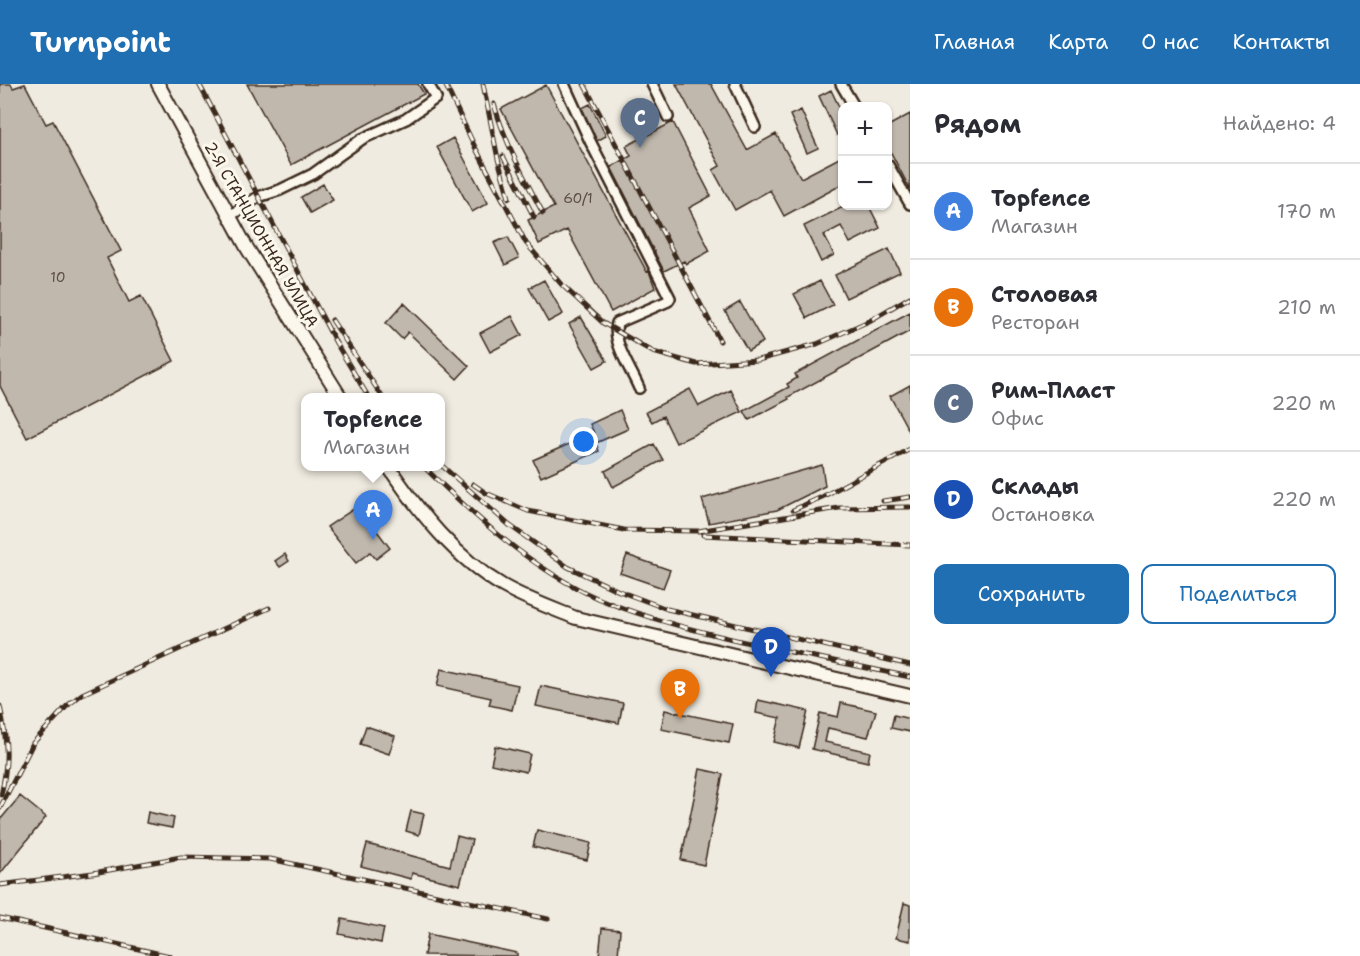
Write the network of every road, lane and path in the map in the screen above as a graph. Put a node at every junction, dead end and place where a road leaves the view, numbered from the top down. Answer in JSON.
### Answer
{"nodes":[{"id":1,"x":158,"y":84,"type":"edge"},
{"id":2,"x":428,"y":84,"type":"edge"},
{"id":3,"x":564,"y":84,"type":"edge"},
{"id":4,"x":652,"y":84,"type":"edge"},
{"id":5,"x":735,"y":84,"type":"edge"},
{"id":6,"x":841,"y":84,"type":"edge"},
{"id":7,"x":852,"y":102,"type":"edge"},
{"id":8,"x":668,"y":117,"type":"dead end"},
{"id":9,"x":755,"y":127,"type":"dead end"},
{"id":10,"x":892,"y":172,"type":"edge"},
{"id":11,"x":910,"y":204,"type":"edge"},
{"id":12,"x":230,"y":216,"type":"junction"},
{"id":13,"x":639,"y":388,"type":"dead end"},
{"id":14,"x":338,"y":393,"type":"edge"},
{"id":15,"x":391,"y":471,"type":"edge"},
{"id":16,"x":910,"y":696,"type":"edge"}],
"edges":[{"from":1,"to":12,"type":"main road","name":"2-Я СТАНЦИОННАЯ УЛИЦА"},
{"from":2,"to":12,"type":"lane"},
{"from":3,"to":13,"type":"lane"},
{"from":4,"to":8,"type":"lane"},
{"from":5,"to":9,"type":"lane"},
{"from":6,"to":7,"type":"lane"},
{"from":10,"to":11,"type":"lane"},
{"from":12,"to":14,"type":"main road","name":"2-Я СТАНЦИОННАЯ УЛИЦА"},
{"from":15,"to":16,"type":"main road"}]}
